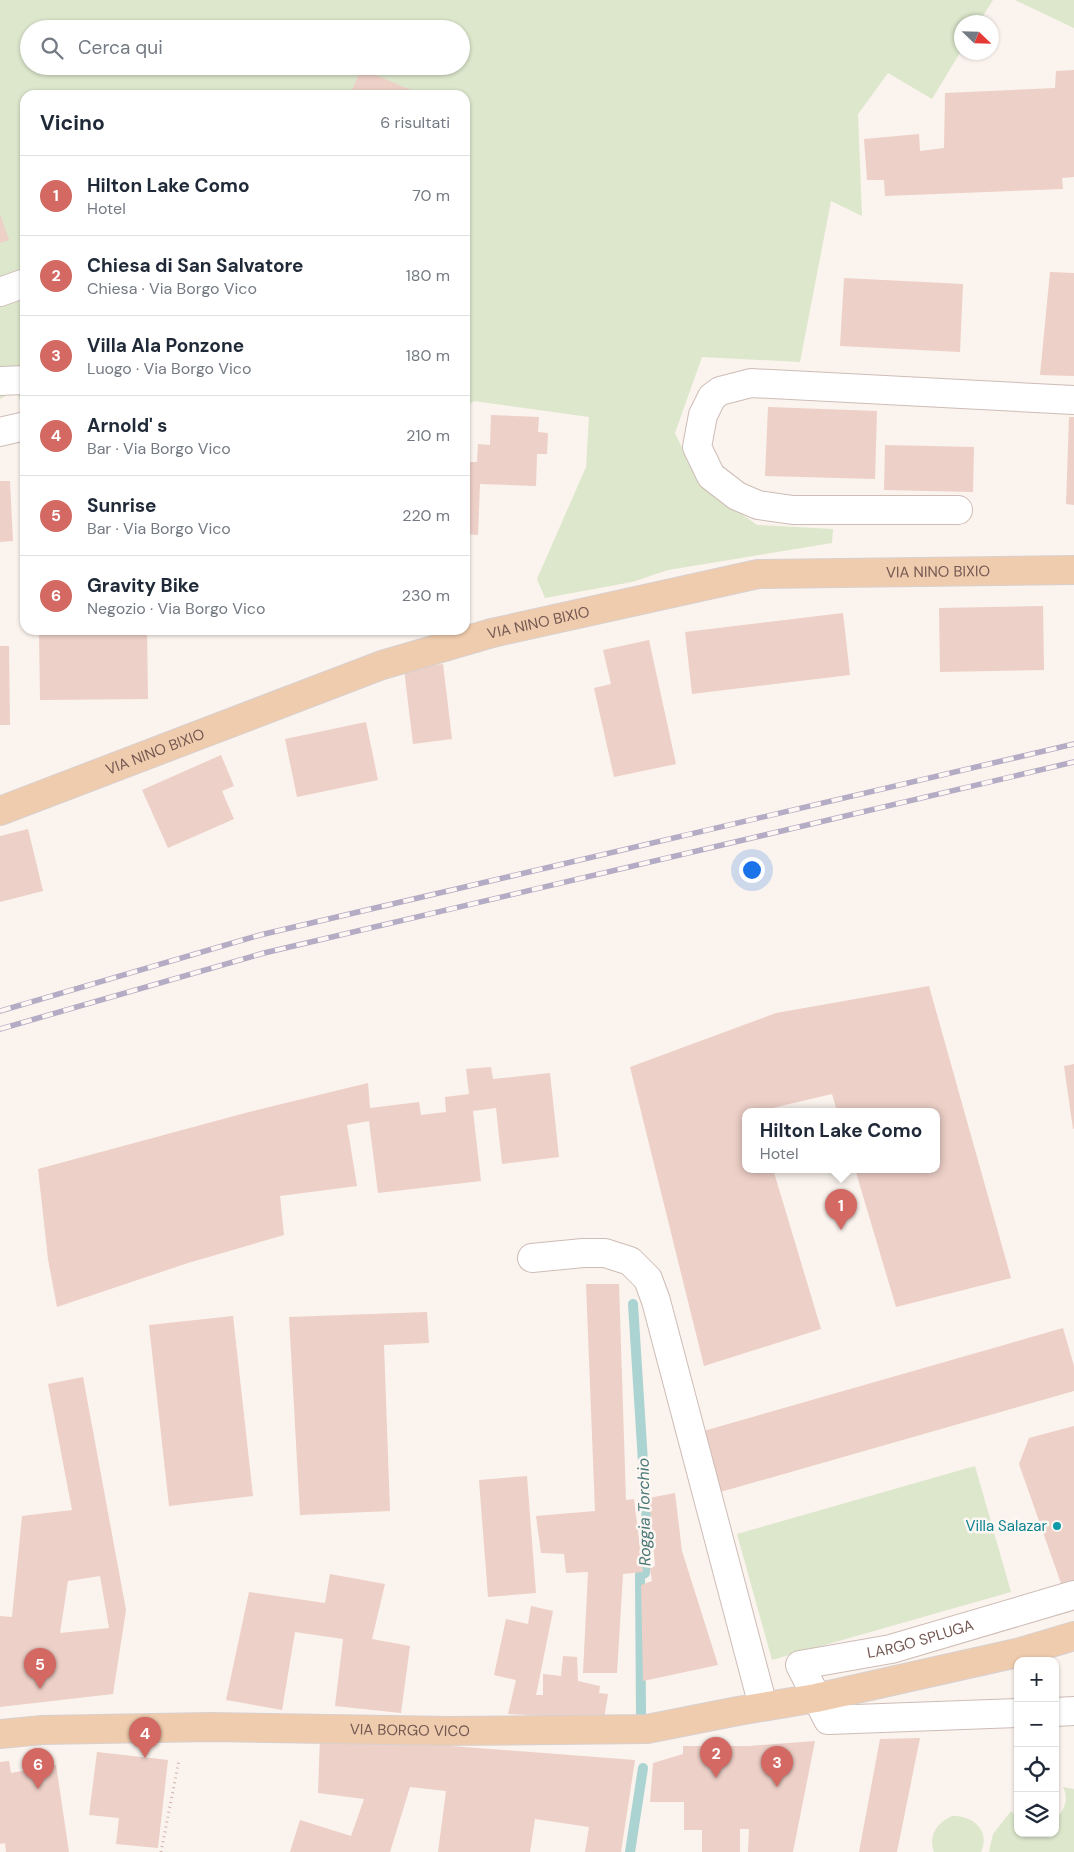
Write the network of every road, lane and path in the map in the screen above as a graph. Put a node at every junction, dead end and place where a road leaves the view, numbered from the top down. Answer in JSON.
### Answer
{"nodes":[{"id":1,"x":20,"y":286,"type":"edge"},
{"id":2,"x":0,"y":292,"type":"edge"},
{"id":3,"x":20,"y":380,"type":"edge"},
{"id":4,"x":0,"y":381,"type":"edge"},
{"id":5,"x":1074,"y":400,"type":"edge"},
{"id":6,"x":20,"y":427,"type":"edge"},
{"id":7,"x":0,"y":432,"type":"edge"},
{"id":8,"x":958,"y":510,"type":"dead end"},
{"id":9,"x":1074,"y":570,"type":"edge"},
{"id":10,"x":0,"y":811,"type":"edge"},
{"id":11,"x":532,"y":1258,"type":"dead end"},
{"id":12,"x":1074,"y":1595,"type":"edge"},
{"id":13,"x":1074,"y":1636,"type":"edge"},
{"id":14,"x":816,"y":1698,"type":"junction"},
{"id":15,"x":763,"y":1706,"type":"junction"},
{"id":16,"x":1059,"y":1712,"type":"edge"},
{"id":17,"x":1074,"y":1712,"type":"edge"},
{"id":18,"x":1014,"y":1713,"type":"edge"},
{"id":19,"x":185,"y":1727,"type":"junction"},
{"id":20,"x":0,"y":1734,"type":"edge"},
{"id":21,"x":161,"y":1852,"type":"edge"}],
"edges":[{"from":1,"to":2,"type":"street"},
{"from":3,"to":4,"type":"street"},
{"from":5,"to":8,"type":"street"},
{"from":6,"to":7,"type":"street"},
{"from":9,"to":10,"type":"main road","name":"VIA NINO BIXIO"},
{"from":11,"to":15,"type":"street"},
{"from":12,"to":14,"type":"street","name":"LARGO SPLUGA"},
{"from":13,"to":14,"type":"main road"},
{"from":14,"to":15,"type":"main road","name":"VIA BORGO VICO"},
{"from":14,"to":18,"type":"street","name":"LARGO SPLUGA"},
{"from":15,"to":19,"type":"main road","name":"VIA BORGO VICO"},
{"from":16,"to":17,"type":"street"},
{"from":19,"to":20,"type":"main road","name":"VIA BORGO VICO"},
{"from":19,"to":21,"type":"path"}]}
